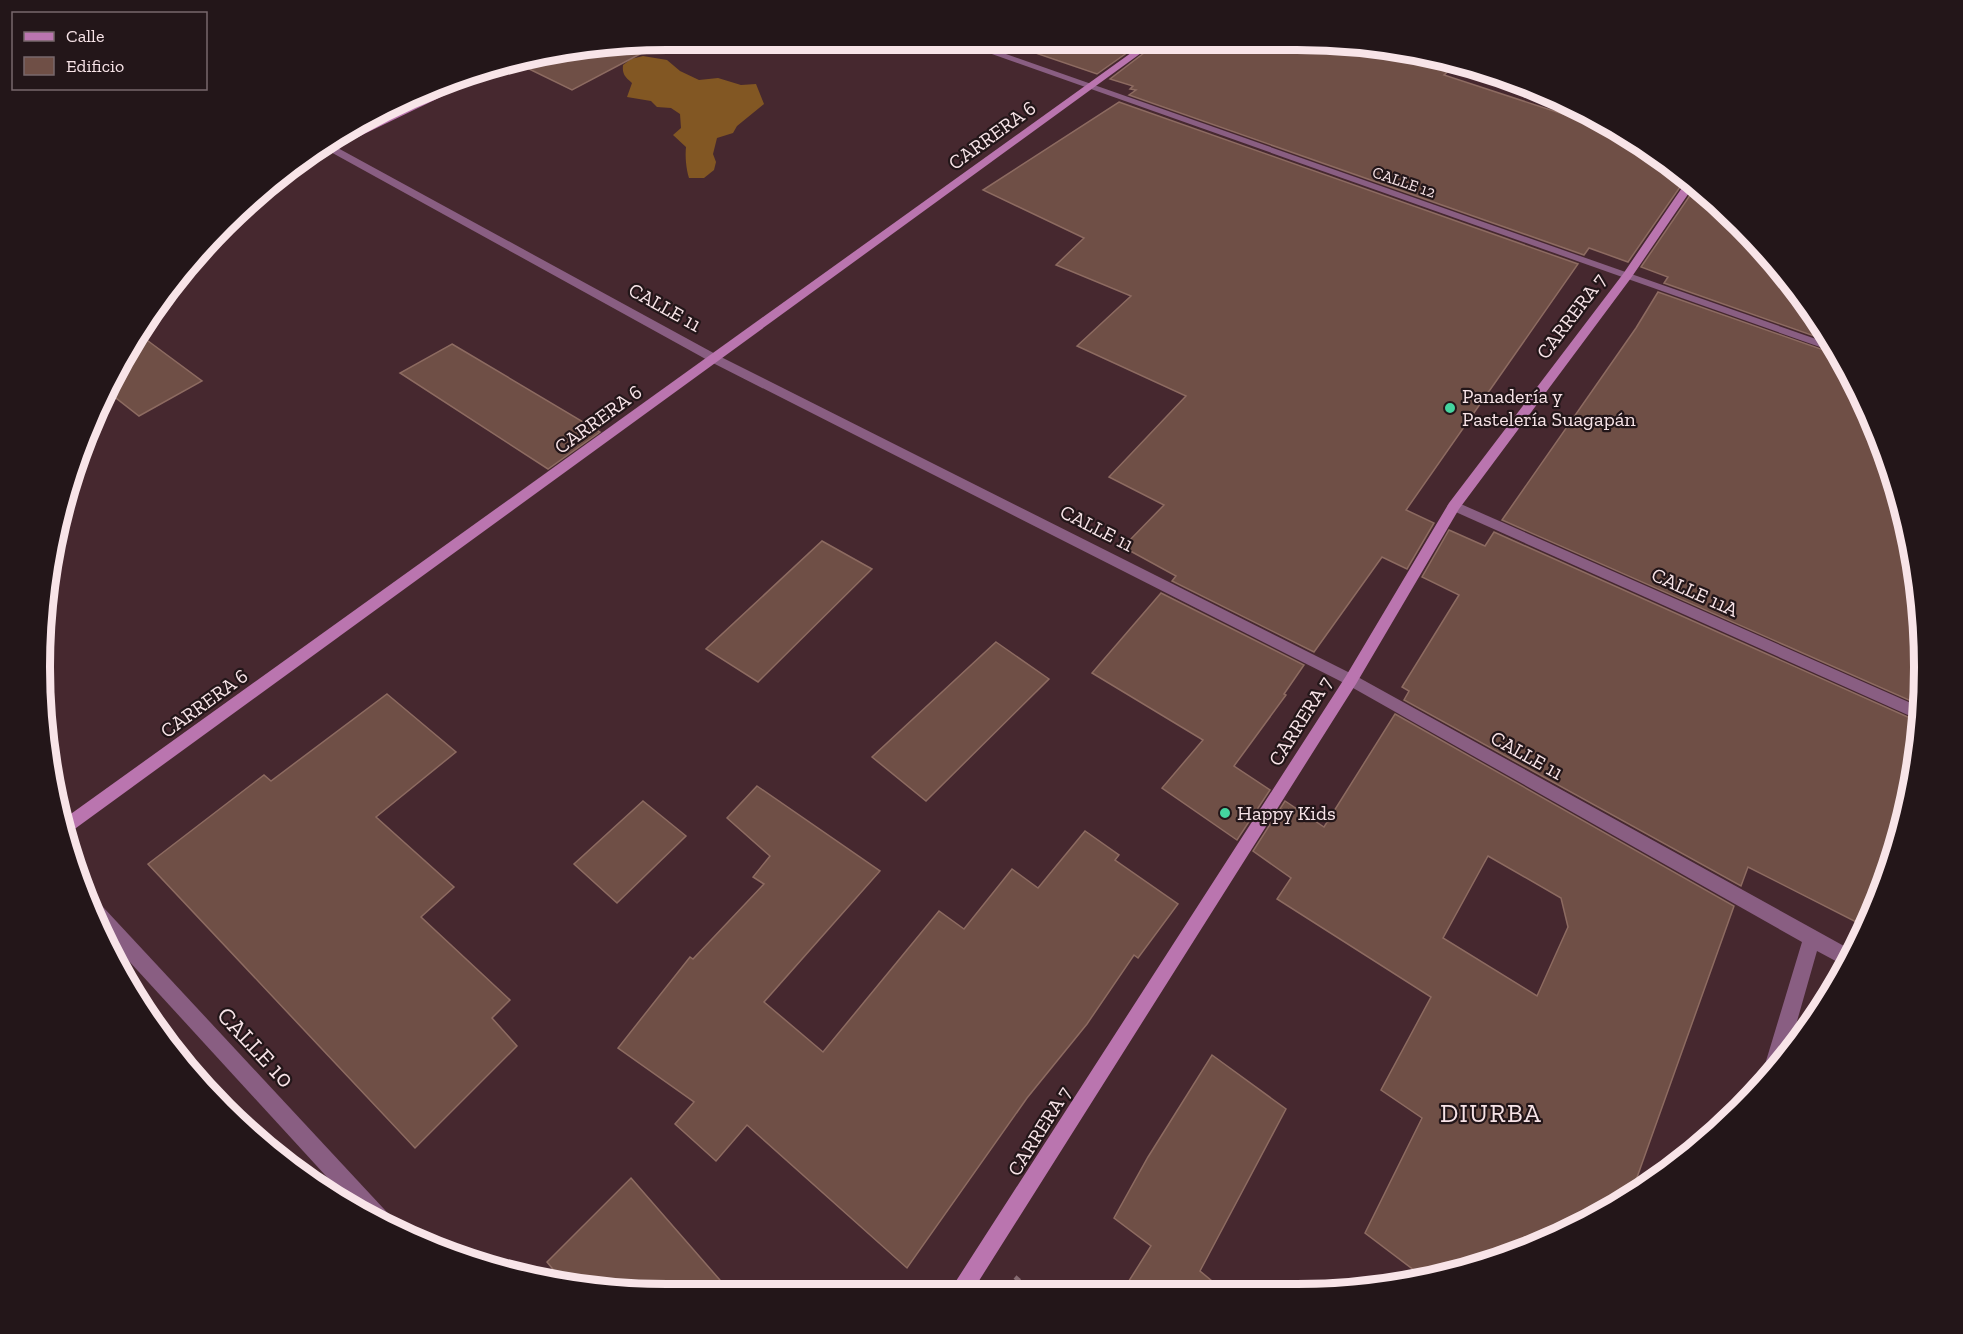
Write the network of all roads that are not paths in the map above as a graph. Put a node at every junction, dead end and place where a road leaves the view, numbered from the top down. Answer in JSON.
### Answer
{"nodes":[{"id":1,"x":985,"y":50,"type":"edge"},
{"id":2,"x":1142,"y":50,"type":"edge"},
{"id":3,"x":1092,"y":88,"type":"junction"},
{"id":4,"x":411,"y":106,"type":"edge"},
{"id":5,"x":388,"y":116,"type":"edge"},
{"id":6,"x":332,"y":149,"type":"edge"},
{"id":7,"x":1686,"y":189,"type":"edge"},
{"id":8,"x":1627,"y":276,"type":"junction"},
{"id":9,"x":1823,"y":346,"type":"edge"},
{"id":10,"x":716,"y":359,"type":"junction"},
{"id":11,"x":1454,"y":506,"type":"junction"},
{"id":12,"x":1351,"y":680,"type":"junction"},
{"id":13,"x":1912,"y":711,"type":"edge"},
{"id":14,"x":70,"y":824,"type":"edge"},
{"id":15,"x":105,"y":922,"type":"edge"},
{"id":16,"x":1812,"y":939,"type":"junction"},
{"id":17,"x":1842,"y":955,"type":"edge"},
{"id":18,"x":1779,"y":1052,"type":"edge"},
{"id":19,"x":370,"y":1208,"type":"edge"},
{"id":20,"x":965,"y":1284,"type":"edge"}],
"edges":[{"from":1,"to":3,"type":"street","name":"CALLE 12"},
{"from":2,"to":3,"type":"street","name":"CARRERA 6"},
{"from":3,"to":8,"type":"street","name":"CALLE 12"},
{"from":3,"to":10,"type":"street","name":"CARRERA 6"},
{"from":4,"to":5,"type":"street"},
{"from":6,"to":10,"type":"street","name":"CALLE 11"},
{"from":7,"to":8,"type":"street","name":"CARRERA 7"},
{"from":8,"to":9,"type":"street","name":"CALLE 12"},
{"from":8,"to":11,"type":"street","name":"CARRERA 7"},
{"from":10,"to":12,"type":"street","name":"CALLE 11"},
{"from":10,"to":14,"type":"street","name":"CARRERA 6"},
{"from":11,"to":12,"type":"street","name":"CARRERA 7"},
{"from":11,"to":13,"type":"street","name":"CALLE 11A"},
{"from":12,"to":16,"type":"street","name":"CALLE 11"},
{"from":12,"to":20,"type":"street","name":"CARRERA 7"},
{"from":15,"to":19,"type":"street","name":"CALLE 10"},
{"from":16,"to":17,"type":"street","name":"CALLE 11"},
{"from":16,"to":18,"type":"street"}]}
